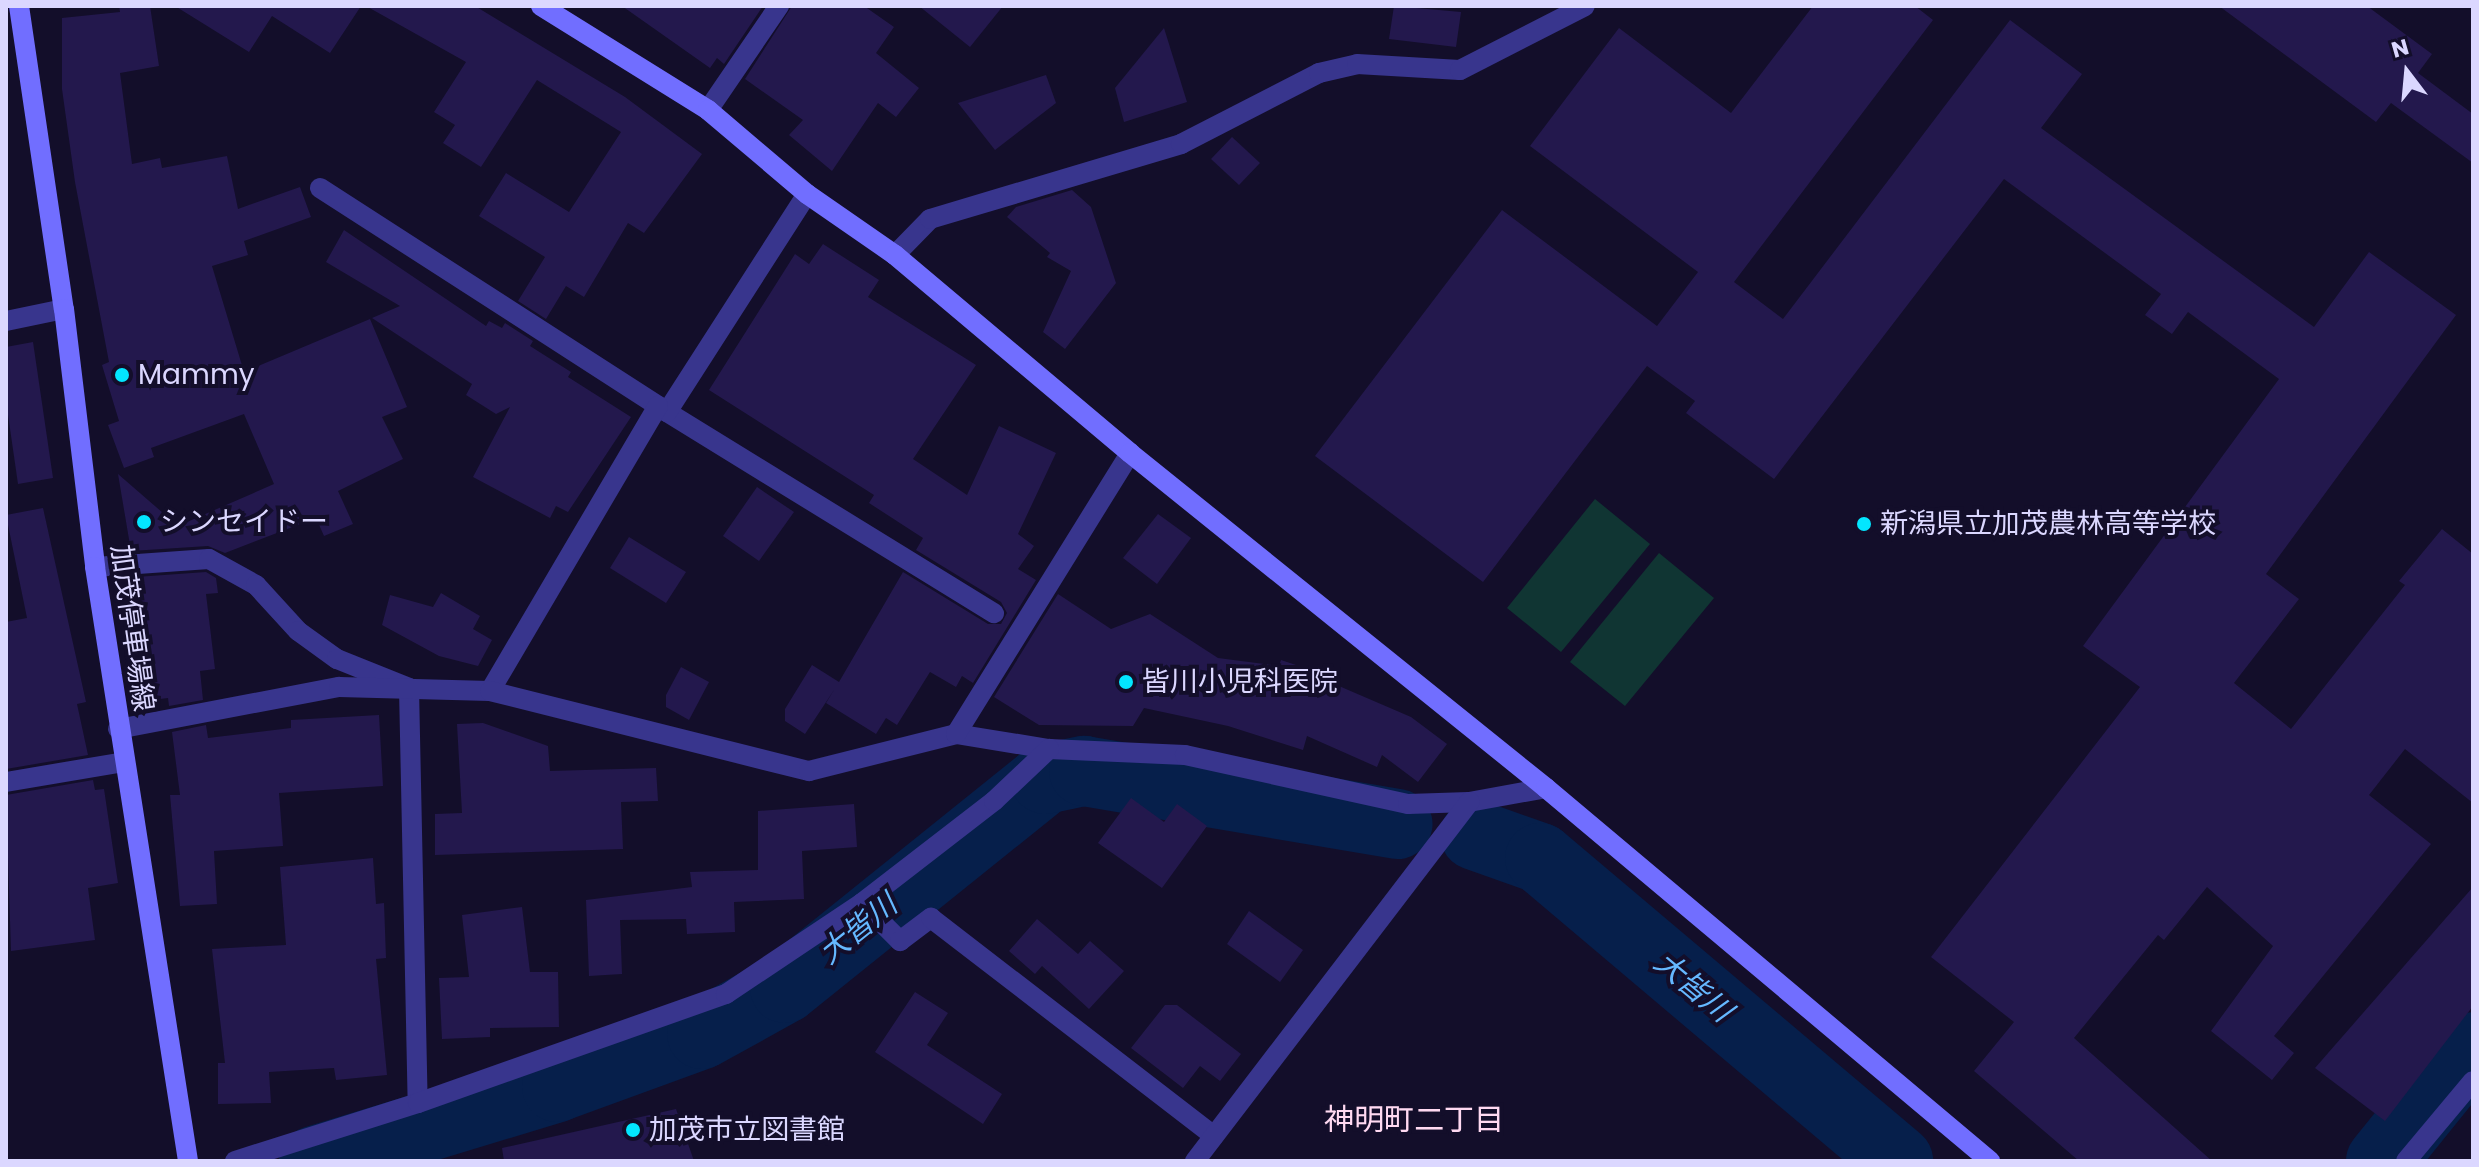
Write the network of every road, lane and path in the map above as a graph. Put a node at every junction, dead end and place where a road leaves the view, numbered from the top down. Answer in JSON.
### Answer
{"nodes":[{"id":1,"x":19,"y":6,"type":"edge"},
{"id":2,"x":541,"y":6,"type":"edge"},
{"id":3,"x":779,"y":6,"type":"edge"},
{"id":4,"x":1585,"y":6,"type":"edge"},
{"id":5,"x":708,"y":110,"type":"junction"},
{"id":6,"x":320,"y":188,"type":"dead end"},
{"id":7,"x":807,"y":194,"type":"junction"},
{"id":8,"x":895,"y":255,"type":"junction"},
{"id":9,"x":64,"y":309,"type":"junction"},
{"id":10,"x":6,"y":321,"type":"edge"},
{"id":11,"x":662,"y":409,"type":"junction"},
{"id":12,"x":1130,"y":453,"type":"junction"},
{"id":13,"x":95,"y":567,"type":"junction"},
{"id":14,"x":994,"y":613,"type":"dead end"},
{"id":15,"x":409,"y":688,"type":"junction"},
{"id":16,"x":490,"y":691,"type":"junction"},
{"id":17,"x":118,"y":729,"type":"junction"},
{"id":18,"x":956,"y":734,"type":"junction"},
{"id":19,"x":1049,"y":749,"type":"junction"},
{"id":20,"x":124,"y":762,"type":"junction"},
{"id":21,"x":6,"y":782,"type":"edge"},
{"id":22,"x":1546,"y":788,"type":"junction"},
{"id":23,"x":1469,"y":802,"type":"junction"},
{"id":24,"x":862,"y":903,"type":"junction"},
{"id":25,"x":2473,"y":1081,"type":"edge"},
{"id":26,"x":418,"y":1103,"type":"junction"},
{"id":27,"x":1214,"y":1136,"type":"junction"},
{"id":28,"x":188,"y":1161,"type":"edge"},
{"id":29,"x":235,"y":1161,"type":"edge"},
{"id":30,"x":1195,"y":1161,"type":"edge"},
{"id":31,"x":1990,"y":1161,"type":"edge"},
{"id":32,"x":2406,"y":1161,"type":"edge"}],
"edges":[{"from":1,"to":9,"type":"street","name":"加茂停車場線"},
{"from":2,"to":5,"type":"street"},
{"from":3,"to":5,"type":"street"},
{"from":4,"to":8,"type":"street"},
{"from":5,"to":7,"type":"street"},
{"from":6,"to":11,"type":"street"},
{"from":7,"to":8,"type":"street"},
{"from":7,"to":11,"type":"street"},
{"from":8,"to":12,"type":"street"},
{"from":9,"to":10,"type":"street"},
{"from":9,"to":13,"type":"street","name":"加茂停車場線"},
{"from":11,"to":14,"type":"street"},
{"from":11,"to":16,"type":"street"},
{"from":12,"to":18,"type":"street"},
{"from":12,"to":22,"type":"street"},
{"from":13,"to":15,"type":"street"},
{"from":13,"to":17,"type":"street","name":"加茂停車場線"},
{"from":15,"to":16,"type":"street"},
{"from":15,"to":17,"type":"street"},
{"from":15,"to":26,"type":"street"},
{"from":16,"to":18,"type":"street"},
{"from":17,"to":20,"type":"street","name":"加茂停車場線"},
{"from":18,"to":19,"type":"street"},
{"from":19,"to":23,"type":"street"},
{"from":19,"to":24,"type":"street"},
{"from":20,"to":21,"type":"street"},
{"from":20,"to":28,"type":"street","name":"加茂停車場線"},
{"from":22,"to":23,"type":"street"},
{"from":22,"to":31,"type":"street"},
{"from":23,"to":27,"type":"street"},
{"from":24,"to":26,"type":"street"},
{"from":24,"to":27,"type":"street"},
{"from":25,"to":32,"type":"street"},
{"from":26,"to":29,"type":"street"},
{"from":27,"to":30,"type":"street"}]}
